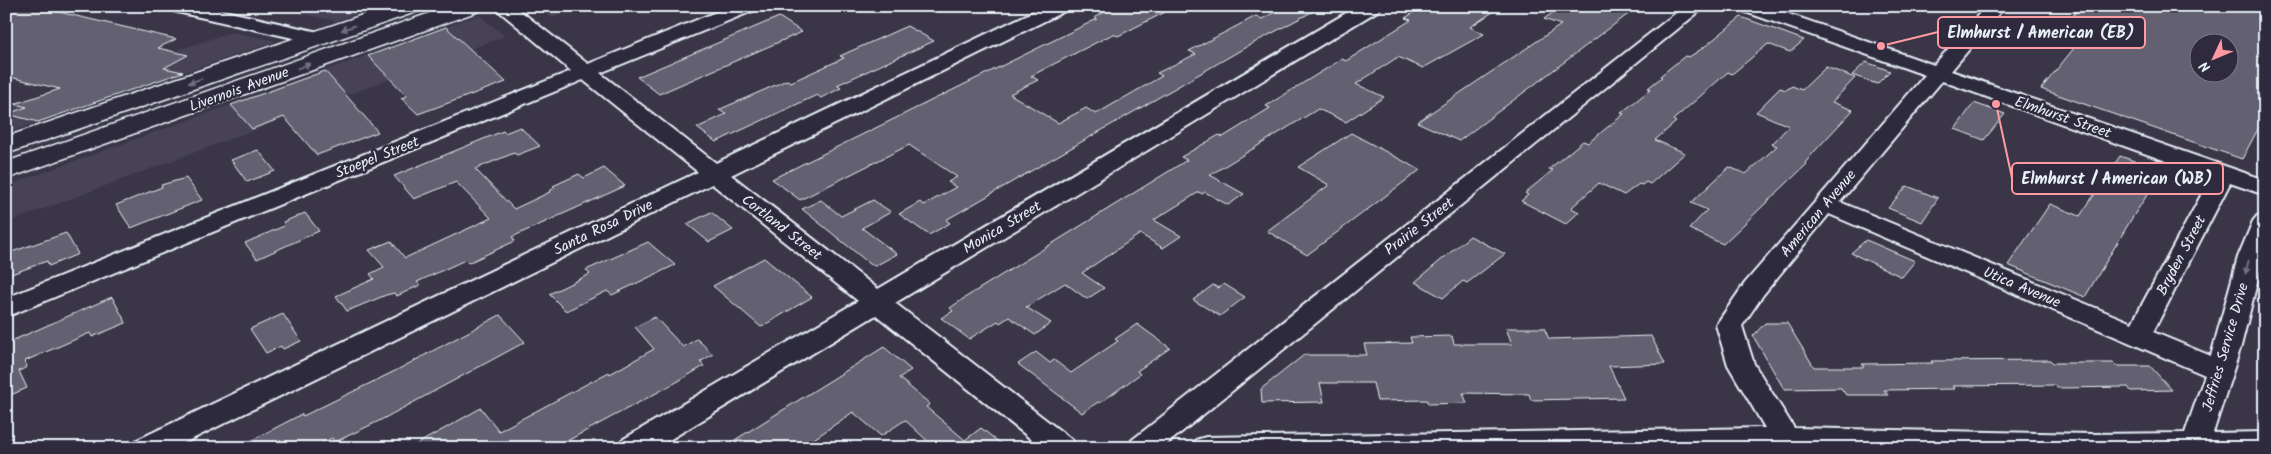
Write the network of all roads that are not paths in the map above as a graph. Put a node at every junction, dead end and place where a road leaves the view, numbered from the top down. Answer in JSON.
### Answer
{"nodes":[{"id":1,"x":177,"y":6,"type":"edge"},
{"id":2,"x":411,"y":6,"type":"edge"},
{"id":3,"x":471,"y":6,"type":"edge"},
{"id":4,"x":502,"y":6,"type":"edge"},
{"id":5,"x":748,"y":6,"type":"edge"},
{"id":6,"x":1060,"y":6,"type":"edge"},
{"id":7,"x":1372,"y":6,"type":"edge"},
{"id":8,"x":1697,"y":6,"type":"edge"},
{"id":9,"x":1747,"y":6,"type":"edge"},
{"id":10,"x":1996,"y":6,"type":"edge"},
{"id":11,"x":320,"y":38,"type":"junction"},
{"id":12,"x":586,"y":72,"type":"junction"},
{"id":13,"x":1938,"y":72,"type":"junction"},
{"id":14,"x":161,"y":93,"type":"junction"},
{"id":15,"x":6,"y":146,"type":"edge"},
{"id":16,"x":6,"y":161,"type":"edge"},
{"id":17,"x":6,"y":171,"type":"edge"},
{"id":18,"x":714,"y":174,"type":"junction"},
{"id":19,"x":2224,"y":174,"type":"junction"},
{"id":20,"x":2265,"y":188,"type":"edge"},
{"id":21,"x":1825,"y":204,"type":"junction"},
{"id":22,"x":2265,"y":221,"type":"edge"},
{"id":23,"x":877,"y":302,"type":"junction"},
{"id":24,"x":6,"y":308,"type":"edge"},
{"id":25,"x":2138,"y":336,"type":"junction"},
{"id":26,"x":2220,"y":370,"type":"junction"},
{"id":27,"x":1786,"y":443,"type":"edge"},
{"id":28,"x":2265,"y":443,"type":"edge"},
{"id":29,"x":2195,"y":444,"type":"junction"},
{"id":30,"x":2091,"y":446,"type":"edge"},
{"id":31,"x":147,"y":448,"type":"edge"},
{"id":32,"x":632,"y":448,"type":"edge"},
{"id":33,"x":1062,"y":448,"type":"edge"},
{"id":34,"x":1142,"y":448,"type":"edge"},
{"id":35,"x":1206,"y":448,"type":"edge"}],
"edges":[{"from":1,"to":11,"type":"street"},
{"from":2,"to":11,"type":"main road","name":"Livernois Avenue","one_way":true},
{"from":17,"to":3,"type":"main road","name":"Livernois Avenue","one_way":true},
{"from":4,"to":12,"type":"street","name":"Cortland Street"},
{"from":5,"to":12,"type":"street","name":"Stoepel Street"},
{"from":6,"to":18,"type":"street","name":"Santa Rosa Drive"},
{"from":7,"to":23,"type":"street","name":"Monica Street"},
{"from":8,"to":34,"type":"street","name":"Prairie Street"},
{"from":9,"to":13,"type":"street","name":"Elmhurst Street"},
{"from":10,"to":13,"type":"street","name":"American Avenue"},
{"from":11,"to":14,"type":"main road","name":"Livernois Avenue","one_way":true},
{"from":12,"to":18,"type":"street","name":"Cortland Street"},
{"from":12,"to":24,"type":"street","name":"Stoepel Street"},
{"from":13,"to":19,"type":"street","name":"Elmhurst Street"},
{"from":13,"to":21,"type":"street","name":"American Avenue"},
{"from":14,"to":15,"type":"main road","name":"Livernois Avenue"},
{"from":14,"to":16,"type":"main road"},
{"from":18,"to":23,"type":"street","name":"Cortland Street"},
{"from":18,"to":31,"type":"street","name":"Santa Rosa Drive"},
{"from":19,"to":20,"type":"street","name":"Elmhurst Street"},
{"from":19,"to":25,"type":"street","name":"Bryden Street"},
{"from":21,"to":25,"type":"street","name":"Utica Avenue"},
{"from":21,"to":27,"type":"street","name":"American Avenue"},
{"from":22,"to":26,"type":"street","name":"Jeffries Service Drive","one_way":true},
{"from":23,"to":32,"type":"street","name":"Monica Street"},
{"from":23,"to":33,"type":"street","name":"Cortland Street"},
{"from":25,"to":26,"type":"street","name":"Utica Avenue"},
{"from":26,"to":29,"type":"street","name":"Jeffries Service Drive"},
{"from":27,"to":30,"type":"street"},
{"from":27,"to":35,"type":"street"},
{"from":28,"to":29,"type":"street"},
{"from":29,"to":30,"type":"street"}]}
